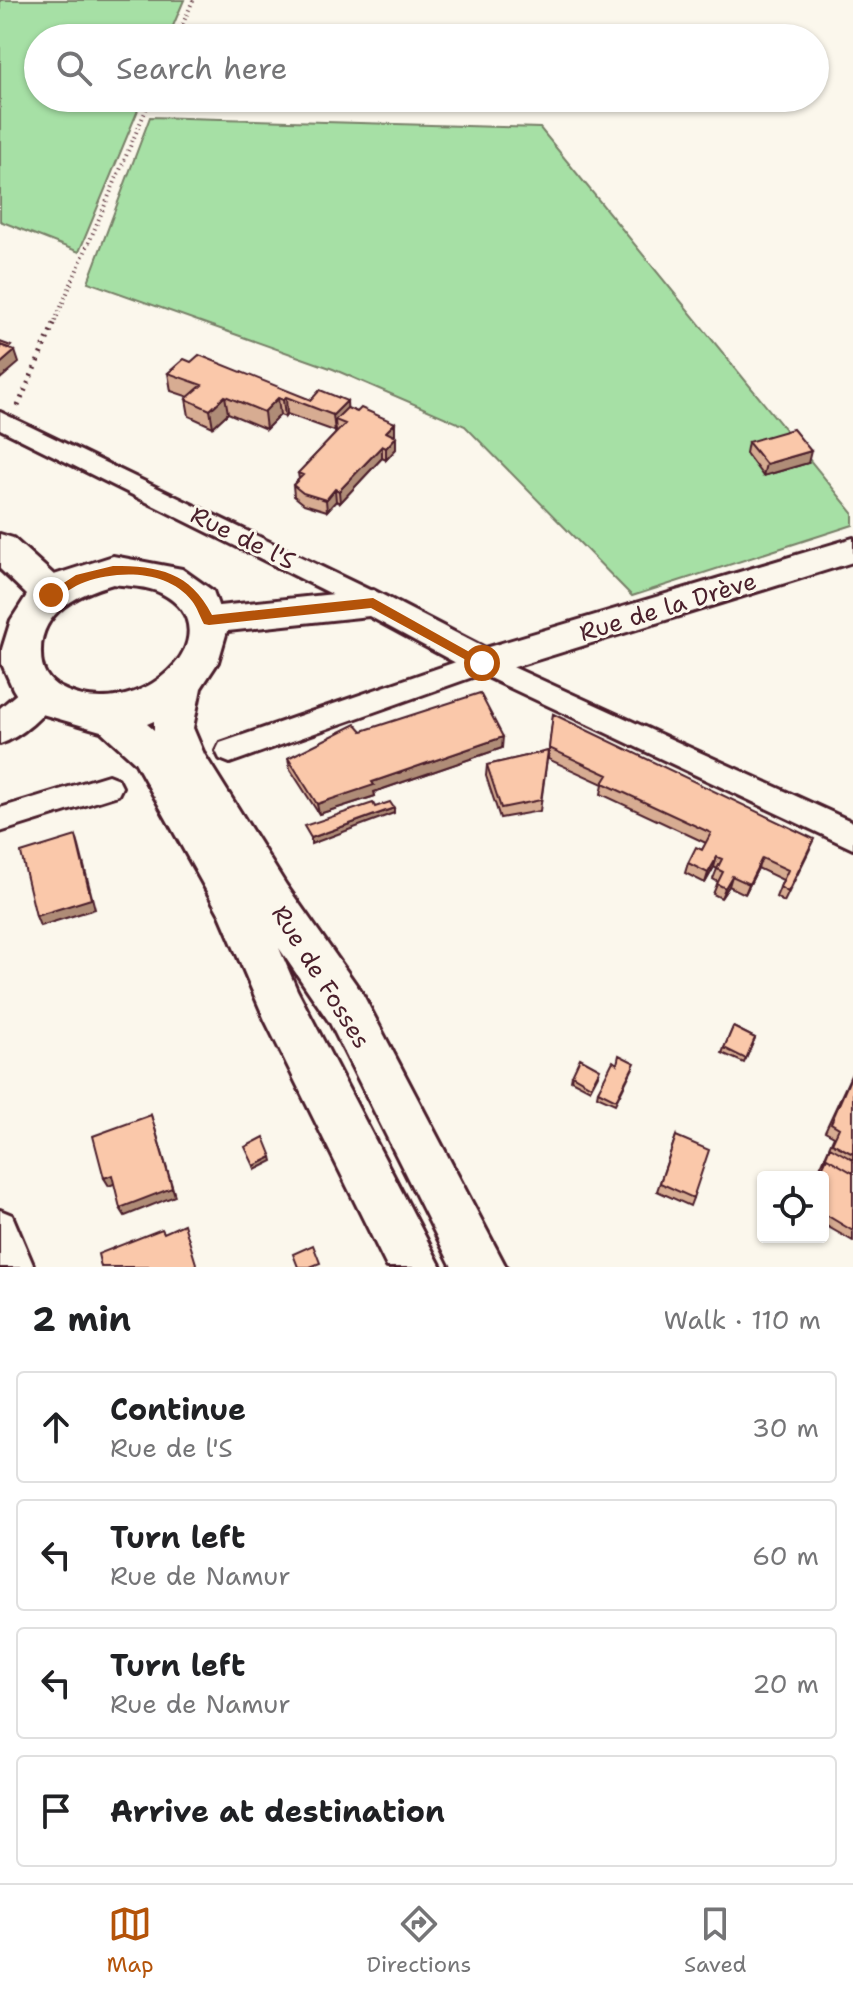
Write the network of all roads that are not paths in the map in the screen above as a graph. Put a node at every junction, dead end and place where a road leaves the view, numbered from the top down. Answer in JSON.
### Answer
{"nodes":[{"id":1,"x":5,"y":423,"type":"edge"},
{"id":2,"x":0,"y":547,"type":"edge"},
{"id":3,"x":853,"y":550,"type":"edge"},
{"id":4,"x":51,"y":595,"type":"junction"},
{"id":5,"x":373,"y":603,"type":"junction"},
{"id":6,"x":209,"y":620,"type":"junction"},
{"id":7,"x":482,"y":663,"type":"junction"},
{"id":8,"x":181,"y":688,"type":"junction"},
{"id":9,"x":39,"y":695,"type":"junction"},
{"id":10,"x":111,"y":716,"type":"junction"},
{"id":11,"x":0,"y":729,"type":"edge"},
{"id":12,"x":230,"y":751,"type":"dead end"},
{"id":13,"x":108,"y":787,"type":"dead end"},
{"id":14,"x":0,"y":820,"type":"edge"},
{"id":15,"x":853,"y":836,"type":"edge"},
{"id":16,"x":0,"y":1227,"type":"edge"},
{"id":17,"x":16,"y":1267,"type":"edge"},
{"id":18,"x":415,"y":1267,"type":"edge"},
{"id":19,"x":480,"y":1267,"type":"edge"}],
"edges":[{"from":1,"to":5,"type":"street","name":"Rue de l'S"},
{"from":2,"to":4,"type":"main road"},
{"from":3,"to":7,"type":"street","name":"Rue de la Drève"},
{"from":4,"to":6,"type":"main road"},
{"from":4,"to":9,"type":"main road"},
{"from":5,"to":6,"type":"street"},
{"from":5,"to":7,"type":"street","name":"Rue de l'S"},
{"from":6,"to":8,"type":"main road"},
{"from":7,"to":12,"type":"street"},
{"from":7,"to":15,"type":"street","name":"Rue de l'S"},
{"from":8,"to":10,"type":"main road"},
{"from":8,"to":19,"type":"main road","name":"Rue de Fosses"},
{"from":9,"to":10,"type":"main road"},
{"from":9,"to":11,"type":"street"},
{"from":10,"to":18,"type":"main road","name":"Rue de Fosses"},
{"from":13,"to":14,"type":"street"},
{"from":16,"to":17,"type":"street"}]}
